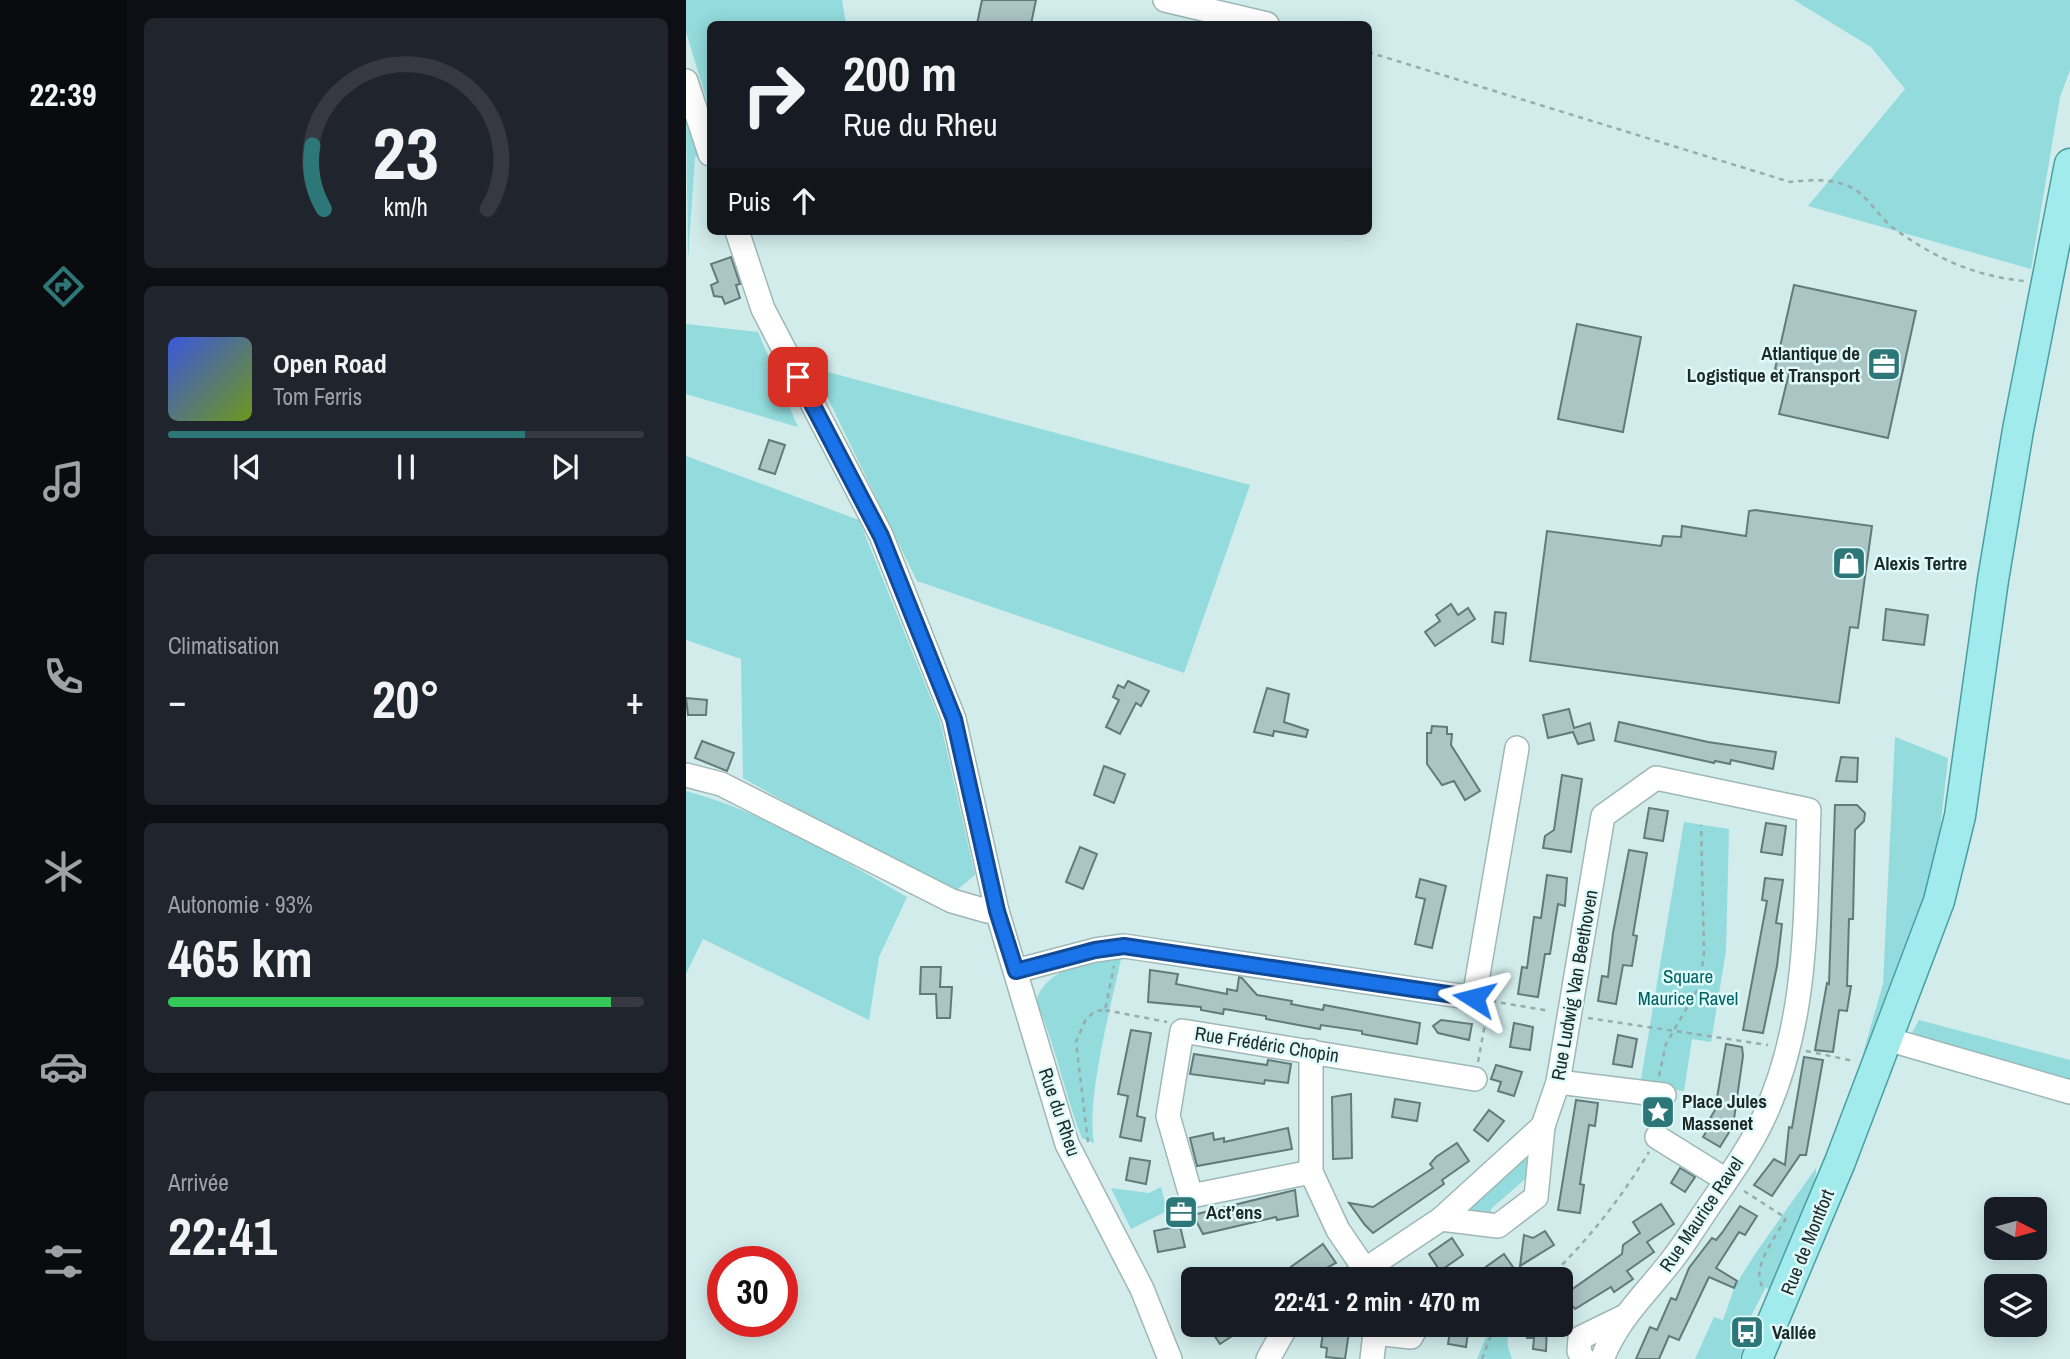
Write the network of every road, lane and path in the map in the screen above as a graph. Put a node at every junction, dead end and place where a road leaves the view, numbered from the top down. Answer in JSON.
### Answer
{"nodes":[{"id":1,"x":1165,"y":0,"type":"edge"},
{"id":2,"x":1254,"y":21,"type":"edge"},
{"id":3,"x":1372,"y":53,"type":"edge"},
{"id":4,"x":686,"y":81,"type":"edge"},
{"id":5,"x":707,"y":145,"type":"edge"},
{"id":6,"x":2070,"y":164,"type":"edge"},
{"id":7,"x":2064,"y":227,"type":"edge"},
{"id":8,"x":738,"y":235,"type":"edge"},
{"id":9,"x":2046,"y":282,"type":"junction"},
{"id":10,"x":1517,"y":748,"type":"dead end"},
{"id":11,"x":686,"y":775,"type":"edge"},
{"id":12,"x":1809,"y":810,"type":"joint"},
{"id":13,"x":1701,"y":825,"type":"dead end"},
{"id":14,"x":997,"y":911,"type":"junction"},
{"id":15,"x":1118,"y":947,"type":"junction"},
{"id":16,"x":1016,"y":971,"type":"junction"},
{"id":17,"x":1482,"y":1000,"type":"junction"},
{"id":18,"x":1105,"y":1010,"type":"junction"},
{"id":19,"x":1568,"y":1014,"type":"junction"},
{"id":20,"x":1182,"y":1031,"type":"junction"},
{"id":21,"x":1674,"y":1032,"type":"junction"},
{"id":22,"x":1887,"y":1039,"type":"junction"},
{"id":23,"x":1788,"y":1047,"type":"junction"},
{"id":24,"x":1311,"y":1051,"type":"junction"},
{"id":25,"x":1857,"y":1062,"type":"dead end"},
{"id":26,"x":1475,"y":1079,"type":"joint"},
{"id":27,"x":1558,"y":1082,"type":"junction"},
{"id":28,"x":2070,"y":1092,"type":"edge"},
{"id":29,"x":1660,"y":1095,"type":"joint"},
{"id":30,"x":1543,"y":1126,"type":"junction"},
{"id":31,"x":1657,"y":1137,"type":"joint"},
{"id":32,"x":1088,"y":1143,"type":"dead end"},
{"id":33,"x":1311,"y":1172,"type":"junction"},
{"id":34,"x":1726,"y":1180,"type":"junction"},
{"id":35,"x":1441,"y":1219,"type":"junction"},
{"id":36,"x":1354,"y":1267,"type":"edge"},
{"id":37,"x":1370,"y":1267,"type":"edge"},
{"id":38,"x":1561,"y":1267,"type":"edge"},
{"id":39,"x":1764,"y":1290,"type":"dead end"},
{"id":40,"x":1623,"y":1317,"type":"junction"},
{"id":41,"x":1280,"y":1337,"type":"edge"},
{"id":42,"x":1375,"y":1337,"type":"edge"},
{"id":43,"x":1491,"y":1337,"type":"edge"},
{"id":44,"x":1170,"y":1359,"type":"edge"},
{"id":45,"x":1268,"y":1359,"type":"edge"},
{"id":46,"x":1372,"y":1359,"type":"edge"},
{"id":47,"x":1482,"y":1359,"type":"edge"},
{"id":48,"x":1583,"y":1359,"type":"edge"},
{"id":49,"x":1602,"y":1359,"type":"edge"},
{"id":50,"x":1757,"y":1359,"type":"edge"}],
"edges":[{"from":1,"to":2,"type":"street"},
{"from":3,"to":9,"type":"path"},
{"from":4,"to":5,"type":"street"},
{"from":6,"to":7,"type":"main road","name":"Rue de Montfort"},
{"from":7,"to":9,"type":"main road","name":"Rue de Montfort"},
{"from":8,"to":14,"type":"street","name":"Rue du Rheu"},
{"from":9,"to":22,"type":"main road","name":"Rue de Montfort"},
{"from":10,"to":17,"type":"street"},
{"from":11,"to":14,"type":"street"},
{"from":12,"to":19,"type":"street","name":"Rue Ludwig Van Beethoven"},
{"from":12,"to":23,"type":"street","name":"Rue Maurice Ravel"},
{"from":13,"to":21,"type":"path"},
{"from":14,"to":16,"type":"street","name":"Rue du Rheu"},
{"from":15,"to":16,"type":"street"},
{"from":15,"to":17,"type":"street"},
{"from":15,"to":18,"type":"path"},
{"from":16,"to":44,"type":"street","name":"Rue du Rheu"},
{"from":17,"to":19,"type":"path"},
{"from":17,"to":26,"type":"path"},
{"from":18,"to":20,"type":"path"},
{"from":18,"to":32,"type":"path"},
{"from":19,"to":21,"type":"path"},
{"from":19,"to":27,"type":"street","name":"Rue Ludwig Van Beethoven"},
{"from":20,"to":24,"type":"street","name":"Rue Frédéric Chopin"},
{"from":20,"to":33,"type":"street","name":"Rue Frédéric Chopin"},
{"from":21,"to":23,"type":"path"},
{"from":21,"to":29,"type":"path"},
{"from":22,"to":28,"type":"street"},
{"from":22,"to":50,"type":"main road","name":"Rue de Montfort"},
{"from":23,"to":25,"type":"path"},
{"from":23,"to":34,"type":"street","name":"Rue Maurice Ravel"},
{"from":24,"to":26,"type":"street","name":"Rue Frédéric Chopin"},
{"from":24,"to":33,"type":"street"},
{"from":27,"to":29,"type":"street"},
{"from":27,"to":30,"type":"street","name":"Rue Ludwig Van Beethoven"},
{"from":30,"to":35,"type":"street","name":"Rue Ludwig Van Beethoven"},
{"from":30,"to":35,"type":"street"},
{"from":31,"to":34,"type":"street"},
{"from":31,"to":38,"type":"path"},
{"from":33,"to":36,"type":"street"},
{"from":34,"to":39,"type":"path"},
{"from":34,"to":40,"type":"street","name":"Rue Maurice Ravel"},
{"from":35,"to":37,"type":"street","name":"Rue Ludwig Van Beethoven"},
{"from":40,"to":48,"type":"street"},
{"from":40,"to":49,"type":"street","name":"Rue Maurice Ravel"},
{"from":41,"to":45,"type":"street"},
{"from":42,"to":46,"type":"street"},
{"from":43,"to":47,"type":"path"}]}
